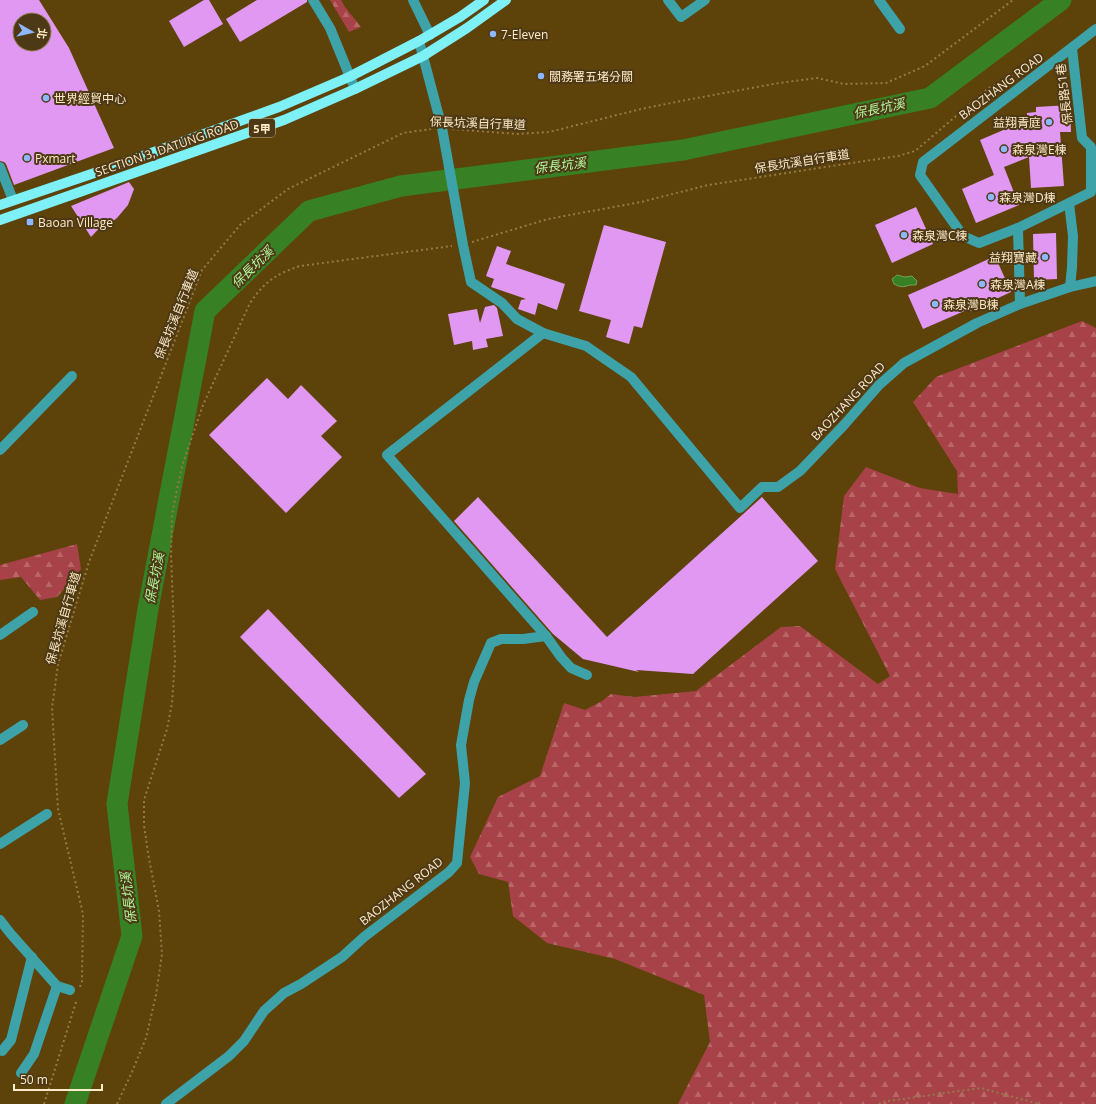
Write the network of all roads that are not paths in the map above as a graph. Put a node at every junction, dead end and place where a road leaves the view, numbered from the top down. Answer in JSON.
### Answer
{"nodes":[{"id":1,"x":313,"y":0,"type":"edge"},
{"id":2,"x":413,"y":0,"type":"edge"},
{"id":3,"x":484,"y":0,"type":"edge"},
{"id":4,"x":506,"y":0,"type":"edge"},
{"id":5,"x":668,"y":0,"type":"edge"},
{"id":6,"x":705,"y":0,"type":"edge"},
{"id":7,"x":879,"y":0,"type":"edge"},
{"id":8,"x":900,"y":29,"type":"dead end"},
{"id":9,"x":1096,"y":29,"type":"edge"},
{"id":10,"x":430,"y":35,"type":"junction"},
{"id":11,"x":419,"y":41,"type":"junction"},
{"id":12,"x":1072,"y":48,"type":"junction"},
{"id":13,"x":423,"y":56,"type":"junction"},
{"id":14,"x":349,"y":77,"type":"junction"},
{"id":15,"x":355,"y":89,"type":"junction"},
{"id":16,"x":923,"y":162,"type":"joint"},
{"id":17,"x":0,"y":167,"type":"edge"},
{"id":18,"x":1093,"y":191,"type":"edge"},
{"id":19,"x":13,"y":200,"type":"junction"},
{"id":20,"x":1069,"y":203,"type":"junction"},
{"id":21,"x":0,"y":205,"type":"edge"},
{"id":22,"x":0,"y":220,"type":"edge"},
{"id":23,"x":1018,"y":228,"type":"junction"},
{"id":24,"x":1096,"y":281,"type":"edge"},
{"id":25,"x":1070,"y":287,"type":"junction"},
{"id":26,"x":1020,"y":304,"type":"junction"},
{"id":27,"x":544,"y":333,"type":"junction"},
{"id":28,"x":72,"y":376,"type":"dead end"},
{"id":29,"x":0,"y":450,"type":"edge"},
{"id":30,"x":33,"y":612,"type":"dead end"},
{"id":31,"x":0,"y":635,"type":"edge"},
{"id":32,"x":546,"y":636,"type":"junction"},
{"id":33,"x":587,"y":675,"type":"dead end"},
{"id":34,"x":23,"y":725,"type":"dead end"},
{"id":35,"x":0,"y":740,"type":"edge"},
{"id":36,"x":46,"y":814,"type":"dead end"},
{"id":37,"x":0,"y":844,"type":"edge"},
{"id":38,"x":0,"y":920,"type":"edge"},
{"id":39,"x":32,"y":957,"type":"junction"},
{"id":40,"x":57,"y":986,"type":"junction"},
{"id":41,"x":76,"y":990,"type":"road end"},
{"id":42,"x":2,"y":1051,"type":"dead end"},
{"id":43,"x":20,"y":1073,"type":"dead end"},
{"id":44,"x":166,"y":1104,"type":"edge"}],
"edges":[{"from":1,"to":14,"type":"street"},
{"from":2,"to":10,"type":"street"},
{"from":3,"to":10,"type":"main road","name":"SECTION 3, DATUNG ROAD","number":"5甲"},
{"from":4,"to":13,"type":"main road","name":"SECTION 3, DATUNG ROAD","number":"5甲"},
{"from":5,"to":6,"type":"street"},
{"from":7,"to":8,"type":"street"},
{"from":9,"to":12,"type":"street","name":"BAOZHANG ROAD"},
{"from":10,"to":11,"type":"main road","name":"SECTION 3, DATUNG ROAD","number":"5甲"},
{"from":11,"to":13,"type":"street"},
{"from":11,"to":14,"type":"main road","name":"SECTION 3, DATUNG ROAD","number":"5甲"},
{"from":12,"to":16,"type":"street","name":"BAOZHANG ROAD"},
{"from":12,"to":18,"type":"street","name":"保長路51巷"},
{"from":13,"to":15,"type":"main road","name":"SECTION 3, DATUNG ROAD","number":"5甲"},
{"from":13,"to":27,"type":"street"},
{"from":14,"to":15,"type":"street"},
{"from":14,"to":19,"type":"main road","name":"SECTION 3, DATUNG ROAD","number":"5甲"},
{"from":15,"to":22,"type":"main road","name":"SECTION 3, DATUNG ROAD","number":"5甲"},
{"from":16,"to":23,"type":"street","name":"保長路51巷"},
{"from":17,"to":19,"type":"street"},
{"from":18,"to":20,"type":"street","name":"保長路51巷"},
{"from":19,"to":21,"type":"main road","name":"SECTION 3, DATUNG ROAD","number":"5甲"},
{"from":20,"to":23,"type":"street","name":"保長路51巷"},
{"from":20,"to":25,"type":"street"},
{"from":23,"to":26,"type":"street"},
{"from":24,"to":25,"type":"street","name":"BAOZHANG ROAD"},
{"from":25,"to":26,"type":"street","name":"BAOZHANG ROAD"},
{"from":26,"to":27,"type":"street","name":"BAOZHANG ROAD"},
{"from":27,"to":32,"type":"street"},
{"from":28,"to":29,"type":"street"},
{"from":30,"to":31,"type":"street"},
{"from":32,"to":33,"type":"street"},
{"from":32,"to":44,"type":"street","name":"BAOZHANG ROAD"},
{"from":34,"to":35,"type":"street"},
{"from":36,"to":37,"type":"street"},
{"from":38,"to":39,"type":"street"},
{"from":39,"to":40,"type":"street"},
{"from":39,"to":42,"type":"street"},
{"from":40,"to":41,"type":"street"},
{"from":40,"to":43,"type":"street"}]}
